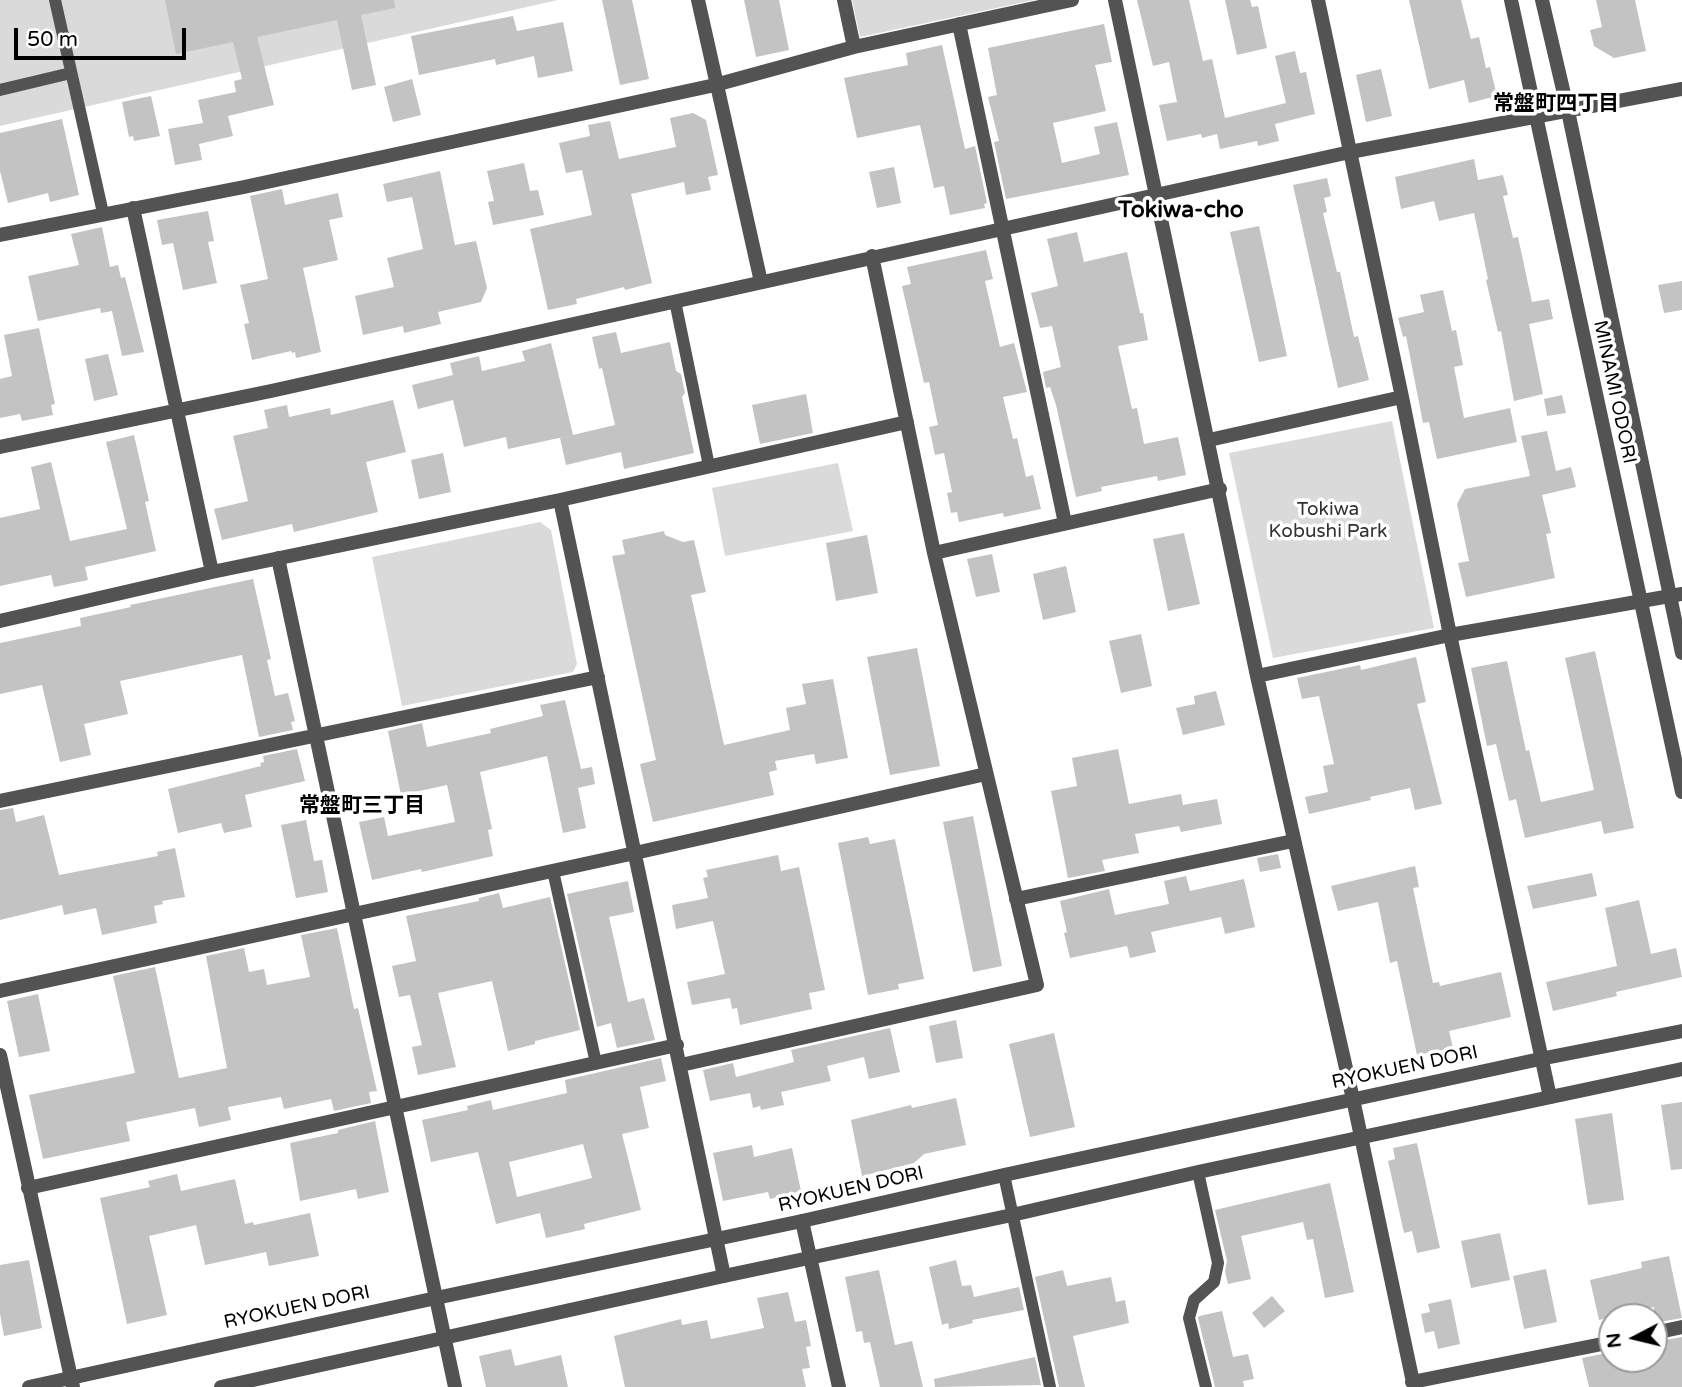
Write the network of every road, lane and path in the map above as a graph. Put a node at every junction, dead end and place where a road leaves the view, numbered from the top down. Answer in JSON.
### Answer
{"nodes":[{"id":1,"x":55,"y":0,"type":"edge"},
{"id":2,"x":698,"y":0,"type":"edge"},
{"id":3,"x":844,"y":0,"type":"edge"},
{"id":4,"x":1072,"y":0,"type":"edge"},
{"id":5,"x":1115,"y":0,"type":"edge"},
{"id":6,"x":1318,"y":0,"type":"edge"},
{"id":7,"x":1511,"y":0,"type":"edge"},
{"id":8,"x":1542,"y":0,"type":"edge"},
{"id":9,"x":959,"y":24,"type":"junction"},
{"id":10,"x":854,"y":47,"type":"junction"},
{"id":11,"x":71,"y":73,"type":"junction"},
{"id":12,"x":715,"y":85,"type":"junction"},
{"id":13,"x":1682,"y":89,"type":"edge"},
{"id":14,"x":0,"y":90,"type":"edge"},
{"id":15,"x":1568,"y":111,"type":"junction"},
{"id":16,"x":1536,"y":118,"type":"junction"},
{"id":17,"x":1350,"y":152,"type":"junction"},
{"id":18,"x":1156,"y":195,"type":"junction"},
{"id":19,"x":132,"y":208,"type":"junction"},
{"id":20,"x":103,"y":213,"type":"junction"},
{"id":21,"x":1002,"y":228,"type":"junction"},
{"id":22,"x":0,"y":235,"type":"edge"},
{"id":23,"x":872,"y":256,"type":"junction"},
{"id":24,"x":761,"y":282,"type":"junction"},
{"id":25,"x":675,"y":301,"type":"junction"},
{"id":26,"x":1402,"y":397,"type":"junction"},
{"id":27,"x":176,"y":409,"type":"junction"},
{"id":28,"x":907,"y":422,"type":"junction"},
{"id":29,"x":1209,"y":440,"type":"junction"},
{"id":30,"x":0,"y":447,"type":"edge"},
{"id":31,"x":709,"y":466,"type":"junction"},
{"id":32,"x":1220,"y":489,"type":"junction"},
{"id":33,"x":560,"y":500,"type":"junction"},
{"id":34,"x":1065,"y":523,"type":"junction"},
{"id":35,"x":934,"y":553,"type":"junction"},
{"id":36,"x":278,"y":558,"type":"junction"},
{"id":37,"x":212,"y":572,"type":"junction"},
{"id":38,"x":1676,"y":595,"type":"edge"},
{"id":39,"x":1641,"y":603,"type":"junction"},
{"id":40,"x":0,"y":621,"type":"edge"},
{"id":41,"x":1450,"y":635,"type":"junction"},
{"id":42,"x":1682,"y":653,"type":"edge"},
{"id":43,"x":1257,"y":676,"type":"junction"},
{"id":44,"x":598,"y":677,"type":"junction"},
{"id":45,"x":315,"y":737,"type":"junction"},
{"id":46,"x":986,"y":774,"type":"junction"},
{"id":47,"x":1682,"y":792,"type":"edge"},
{"id":48,"x":0,"y":801,"type":"edge"},
{"id":49,"x":1293,"y":841,"type":"junction"},
{"id":50,"x":635,"y":853,"type":"junction"},
{"id":51,"x":553,"y":871,"type":"junction"},
{"id":52,"x":1016,"y":899,"type":"junction"},
{"id":53,"x":355,"y":913,"type":"junction"},
{"id":54,"x":0,"y":990,"type":"edge"},
{"id":55,"x":1682,"y":1031,"type":"edge"},
{"id":56,"x":677,"y":1045,"type":"junction"},
{"id":57,"x":0,"y":1055,"type":"edge"},
{"id":58,"x":1540,"y":1059,"type":"junction"},
{"id":59,"x":596,"y":1063,"type":"junction"},
{"id":60,"x":681,"y":1065,"type":"junction"},
{"id":61,"x":1682,"y":1069,"type":"edge"},
{"id":62,"x":1550,"y":1097,"type":"junction"},
{"id":63,"x":1353,"y":1099,"type":"junction"},
{"id":64,"x":396,"y":1108,"type":"junction"},
{"id":65,"x":1361,"y":1138,"type":"junction"},
{"id":66,"x":1198,"y":1172,"type":"junction"},
{"id":67,"x":1004,"y":1175,"type":"junction"},
{"id":68,"x":28,"y":1188,"type":"junction"},
{"id":69,"x":1012,"y":1215,"type":"junction"},
{"id":70,"x":803,"y":1221,"type":"junction"},
{"id":71,"x":716,"y":1238,"type":"junction"},
{"id":72,"x":812,"y":1257,"type":"junction"},
{"id":73,"x":724,"y":1276,"type":"junction"},
{"id":74,"x":436,"y":1298,"type":"junction"},
{"id":75,"x":444,"y":1339,"type":"junction"},
{"id":76,"x":1598,"y":1345,"type":"edge"},
{"id":77,"x":72,"y":1382,"type":"edge"},
{"id":78,"x":1413,"y":1385,"type":"edge"},
{"id":79,"x":29,"y":1387,"type":"edge"},
{"id":80,"x":221,"y":1387,"type":"edge"},
{"id":81,"x":455,"y":1387,"type":"edge"},
{"id":82,"x":839,"y":1387,"type":"edge"},
{"id":83,"x":1050,"y":1387,"type":"edge"},
{"id":84,"x":1206,"y":1387,"type":"edge"}],
"edges":[{"from":1,"to":11,"type":"lane"},
{"from":2,"to":12,"type":"street"},
{"from":3,"to":10,"type":"street"},
{"from":4,"to":9,"type":"street"},
{"from":5,"to":18,"type":"street"},
{"from":6,"to":17,"type":"street"},
{"from":7,"to":16,"type":"street","name":"MINAMI ODORI"},
{"from":8,"to":15,"type":"street","name":"MINAMI ODORI"},
{"from":9,"to":10,"type":"street"},
{"from":9,"to":21,"type":"street"},
{"from":10,"to":12,"type":"street"},
{"from":11,"to":14,"type":"lane"},
{"from":11,"to":20,"type":"lane"},
{"from":12,"to":19,"type":"street"},
{"from":12,"to":24,"type":"street"},
{"from":13,"to":15,"type":"street"},
{"from":15,"to":16,"type":"street"},
{"from":15,"to":38,"type":"street","name":"MINAMI ODORI"},
{"from":16,"to":17,"type":"street"},
{"from":16,"to":39,"type":"street","name":"MINAMI ODORI"},
{"from":17,"to":18,"type":"street"},
{"from":17,"to":26,"type":"street"},
{"from":18,"to":21,"type":"street"},
{"from":18,"to":29,"type":"street"},
{"from":19,"to":20,"type":"street"},
{"from":19,"to":27,"type":"street"},
{"from":20,"to":22,"type":"street"},
{"from":21,"to":23,"type":"street"},
{"from":21,"to":34,"type":"street"},
{"from":23,"to":24,"type":"street"},
{"from":23,"to":28,"type":"street"},
{"from":24,"to":25,"type":"street"},
{"from":25,"to":27,"type":"street"},
{"from":25,"to":31,"type":"lane"},
{"from":26,"to":29,"type":"street"},
{"from":26,"to":41,"type":"street"},
{"from":27,"to":30,"type":"street"},
{"from":27,"to":37,"type":"street"},
{"from":28,"to":31,"type":"street"},
{"from":28,"to":35,"type":"street"},
{"from":29,"to":32,"type":"street"},
{"from":31,"to":33,"type":"street"},
{"from":32,"to":34,"type":"street"},
{"from":32,"to":43,"type":"street"},
{"from":33,"to":36,"type":"street"},
{"from":33,"to":44,"type":"street"},
{"from":34,"to":35,"type":"street"},
{"from":35,"to":46,"type":"street"},
{"from":36,"to":37,"type":"street"},
{"from":36,"to":45,"type":"street"},
{"from":37,"to":40,"type":"street"},
{"from":38,"to":39,"type":"street"},
{"from":38,"to":42,"type":"street","name":"MINAMI ODORI"},
{"from":39,"to":41,"type":"street"},
{"from":39,"to":47,"type":"street","name":"MINAMI ODORI"},
{"from":41,"to":43,"type":"street"},
{"from":41,"to":58,"type":"street"},
{"from":43,"to":49,"type":"street"},
{"from":44,"to":45,"type":"street"},
{"from":44,"to":50,"type":"street"},
{"from":45,"to":48,"type":"street"},
{"from":45,"to":53,"type":"street"},
{"from":46,"to":50,"type":"street"},
{"from":46,"to":52,"type":"street"},
{"from":49,"to":52,"type":"street"},
{"from":49,"to":63,"type":"street"},
{"from":50,"to":51,"type":"street"},
{"from":50,"to":56,"type":"street"},
{"from":51,"to":53,"type":"street"},
{"from":51,"to":59,"type":"lane"},
{"from":52,"to":60,"type":"street"},
{"from":53,"to":54,"type":"street"},
{"from":53,"to":64,"type":"street"},
{"from":55,"to":58,"type":"street","name":"RYOKUEN DORI"},
{"from":56,"to":59,"type":"street"},
{"from":56,"to":60,"type":"street"},
{"from":57,"to":68,"type":"street"},
{"from":58,"to":62,"type":"street"},
{"from":58,"to":63,"type":"street","name":"RYOKUEN DORI"},
{"from":59,"to":64,"type":"street"},
{"from":60,"to":71,"type":"street"},
{"from":61,"to":62,"type":"street"},
{"from":62,"to":65,"type":"street"},
{"from":63,"to":65,"type":"street"},
{"from":63,"to":67,"type":"street","name":"RYOKUEN DORI"},
{"from":64,"to":68,"type":"street"},
{"from":64,"to":74,"type":"street"},
{"from":65,"to":66,"type":"street"},
{"from":65,"to":78,"type":"street"},
{"from":66,"to":69,"type":"street"},
{"from":66,"to":84,"type":"lane"},
{"from":67,"to":69,"type":"lane"},
{"from":67,"to":70,"type":"street","name":"RYOKUEN DORI"},
{"from":68,"to":77,"type":"street"},
{"from":69,"to":72,"type":"street"},
{"from":69,"to":83,"type":"lane"},
{"from":70,"to":71,"type":"street","name":"RYOKUEN DORI"},
{"from":70,"to":72,"type":"street"},
{"from":71,"to":73,"type":"street"},
{"from":71,"to":74,"type":"street","name":"RYOKUEN DORI"},
{"from":72,"to":73,"type":"street"},
{"from":72,"to":82,"type":"street"},
{"from":73,"to":75,"type":"street"},
{"from":74,"to":75,"type":"street"},
{"from":74,"to":77,"type":"street","name":"RYOKUEN DORI"},
{"from":75,"to":80,"type":"street"},
{"from":75,"to":81,"type":"street"},
{"from":76,"to":78,"type":"street"},
{"from":77,"to":79,"type":"street","name":"RYOKUEN DORI"}]}
